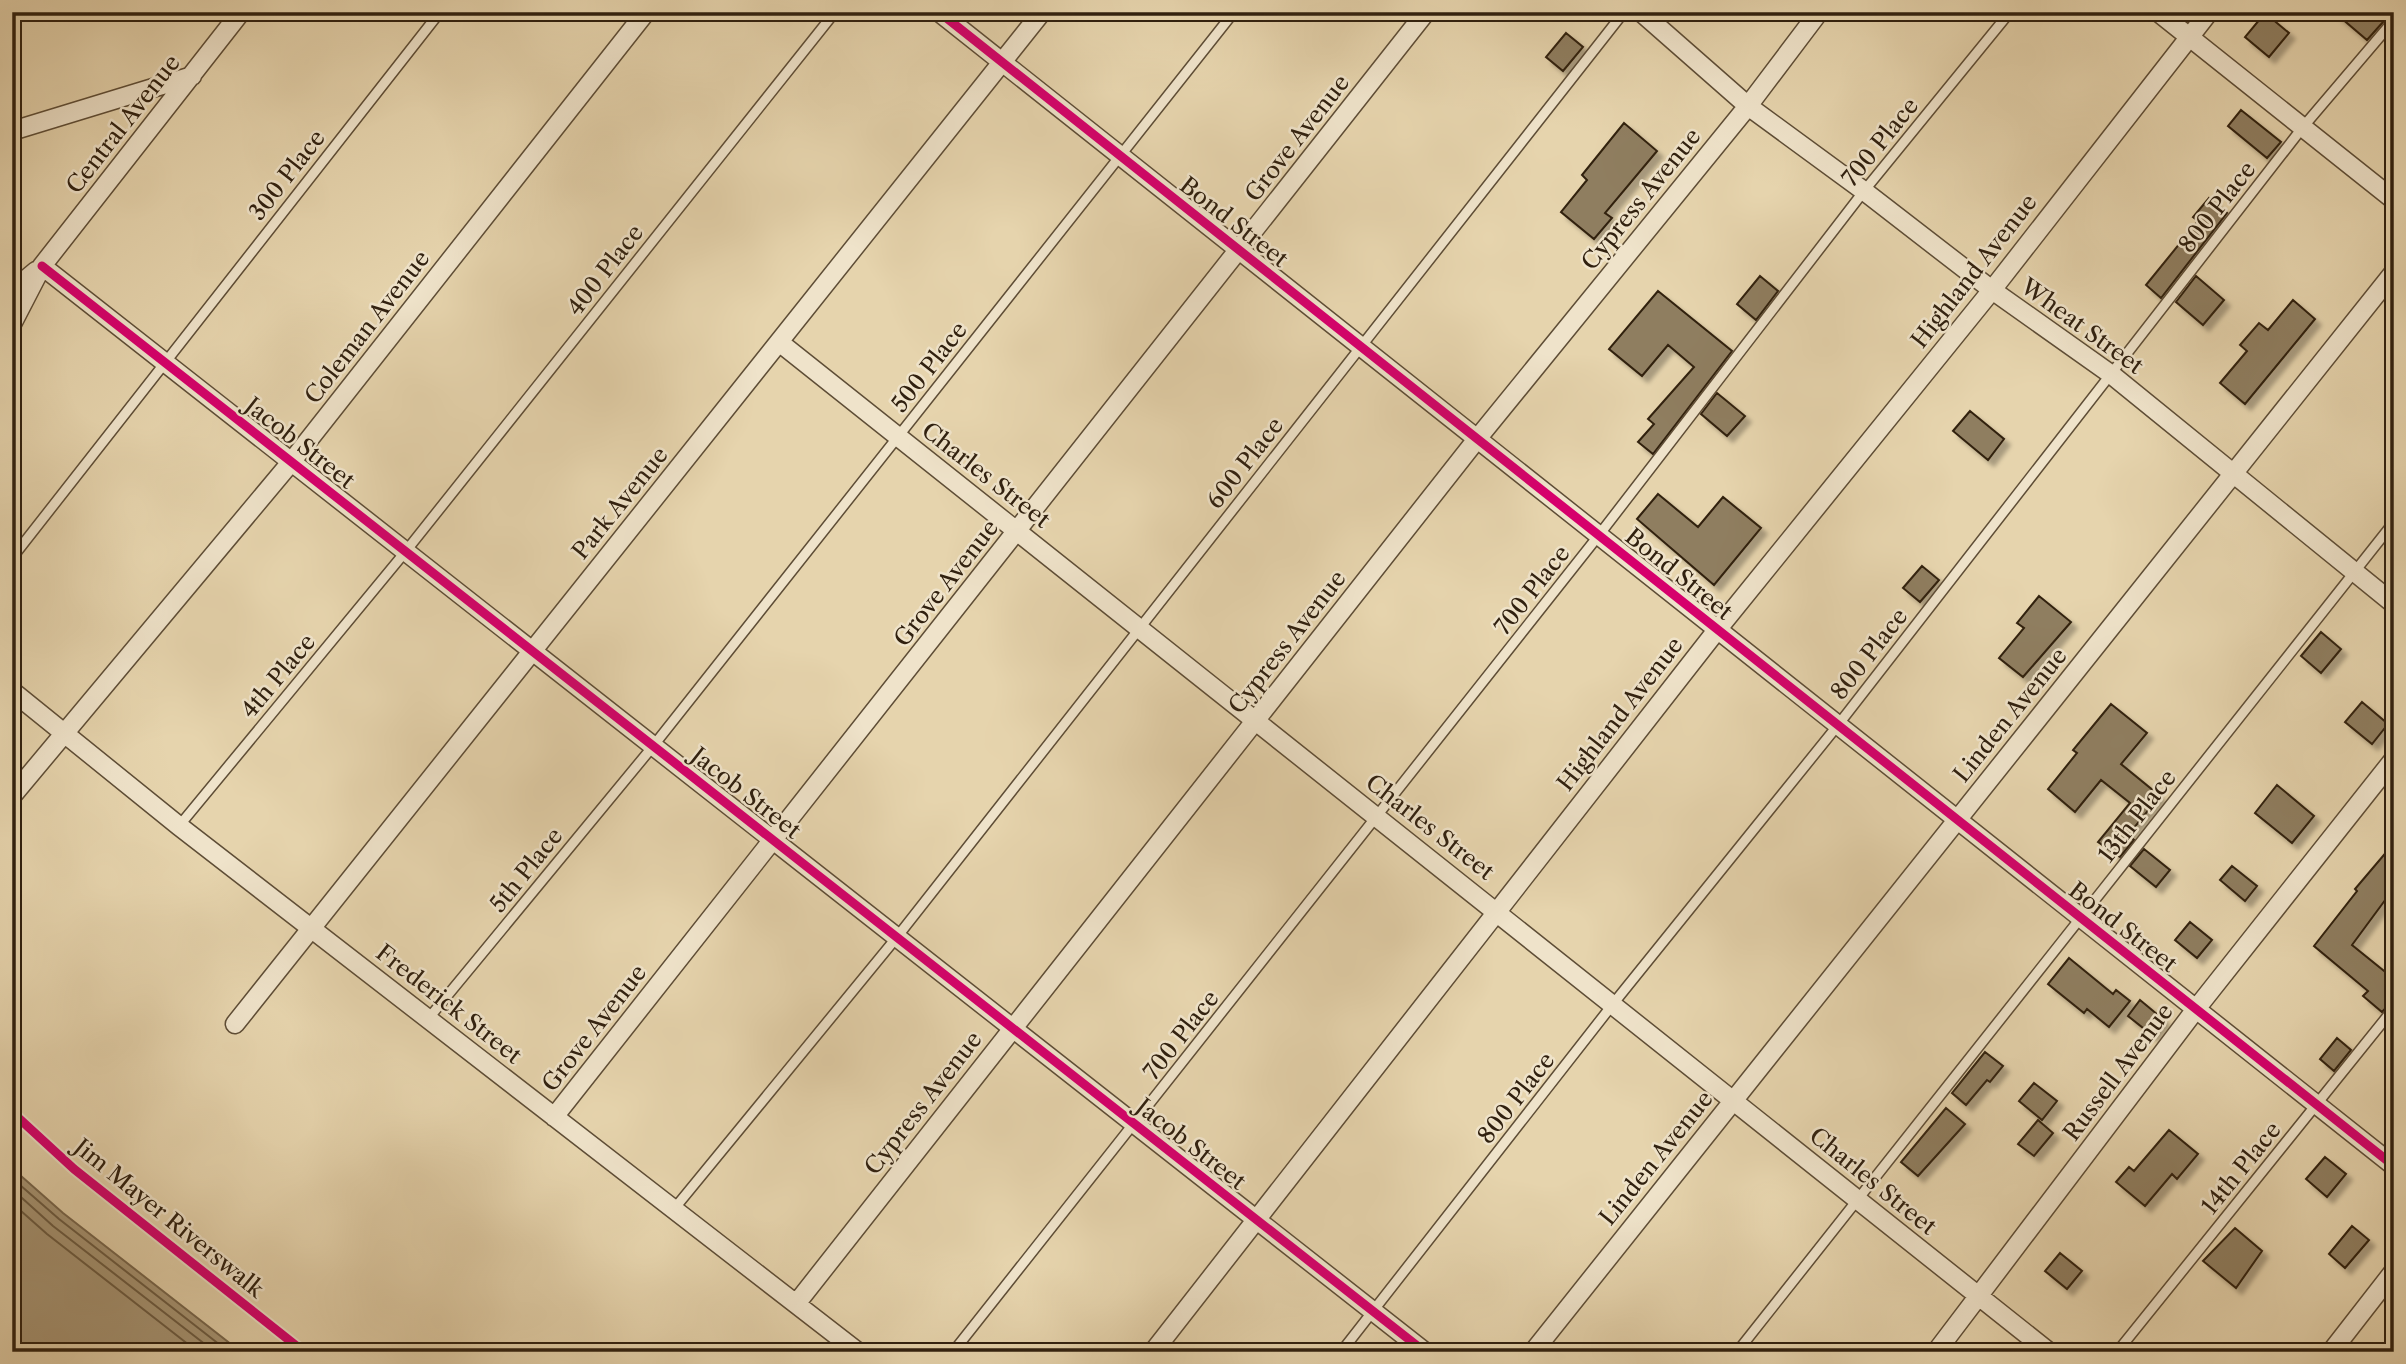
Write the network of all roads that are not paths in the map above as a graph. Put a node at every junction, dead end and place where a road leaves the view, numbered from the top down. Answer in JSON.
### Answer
{"nodes":[{"id":1,"x":241,"y":12,"type":"edge"},
{"id":2,"x":440,"y":12,"type":"edge"},
{"id":3,"x":646,"y":12,"type":"edge"},
{"id":4,"x":835,"y":12,"type":"edge"},
{"id":5,"x":939,"y":12,"type":"edge"},
{"id":6,"x":1042,"y":12,"type":"edge"},
{"id":7,"x":1234,"y":12,"type":"edge"},
{"id":8,"x":1426,"y":12,"type":"edge"},
{"id":9,"x":1623,"y":12,"type":"edge"},
{"id":10,"x":1641,"y":12,"type":"edge"},
{"id":11,"x":1819,"y":12,"type":"edge"},
{"id":12,"x":2010,"y":12,"type":"edge"},
{"id":13,"x":2158,"y":12,"type":"edge"},
{"id":14,"x":2209,"y":12,"type":"edge"},
{"id":15,"x":2394,"y":20,"type":"edge"},
{"id":16,"x":2189,"y":37,"type":"junction"},
{"id":17,"x":1002,"y":62,"type":"junction"},
{"id":18,"x":192,"y":76,"type":"junction"},
{"id":19,"x":1748,"y":106,"type":"junction"},
{"id":20,"x":2303,"y":127,"type":"junction"},
{"id":21,"x":12,"y":131,"type":"edge"},
{"id":22,"x":1121,"y":156,"type":"junction"},
{"id":23,"x":1864,"y":191,"type":"junction"},
{"id":24,"x":2394,"y":200,"type":"edge"},
{"id":25,"x":1240,"y":251,"type":"junction"},
{"id":26,"x":42,"y":266,"type":"junction"},
{"id":27,"x":2394,"y":272,"type":"edge"},
{"id":28,"x":12,"y":275,"type":"edge"},
{"id":29,"x":1992,"y":290,"type":"junction"},
{"id":30,"x":12,"y":291,"type":"edge"},
{"id":31,"x":12,"y":324,"type":"edge"},
{"id":32,"x":779,"y":342,"type":"junction"},
{"id":33,"x":1361,"y":347,"type":"junction"},
{"id":34,"x":164,"y":361,"type":"junction"},
{"id":35,"x":2112,"y":375,"type":"junction"},
{"id":36,"x":898,"y":437,"type":"junction"},
{"id":37,"x":1477,"y":439,"type":"junction"},
{"id":38,"x":292,"y":461,"type":"junction"},
{"id":39,"x":2233,"y":474,"type":"junction"},
{"id":40,"x":2394,"y":522,"type":"edge"},
{"id":41,"x":1018,"y":532,"type":"junction"},
{"id":42,"x":1599,"y":536,"type":"junction"},
{"id":43,"x":407,"y":551,"type":"junction"},
{"id":44,"x":12,"y":558,"type":"edge"},
{"id":45,"x":2354,"y":572,"type":"junction"},
{"id":46,"x":2394,"y":604,"type":"edge"},
{"id":47,"x":1140,"y":628,"type":"junction"},
{"id":48,"x":1717,"y":629,"type":"junction"},
{"id":49,"x":533,"y":651,"type":"junction"},
{"id":50,"x":12,"y":691,"type":"edge"},
{"id":51,"x":1255,"y":720,"type":"junction"},
{"id":52,"x":1838,"y":725,"type":"junction"},
{"id":53,"x":64,"y":732,"type":"junction"},
{"id":54,"x":654,"y":746,"type":"junction"},
{"id":55,"x":2394,"y":759,"type":"edge"},
{"id":56,"x":12,"y":796,"type":"edge"},
{"id":57,"x":1377,"y":817,"type":"junction"},
{"id":58,"x":1957,"y":820,"type":"junction"},
{"id":59,"x":179,"y":826,"type":"junction"},
{"id":60,"x":774,"y":840,"type":"junction"},
{"id":61,"x":1497,"y":912,"type":"junction"},
{"id":62,"x":2081,"y":918,"type":"junction"},
{"id":63,"x":311,"y":929,"type":"junction"},
{"id":64,"x":897,"y":937,"type":"junction"},
{"id":65,"x":1613,"y":1004,"type":"junction"},
{"id":66,"x":2394,"y":1008,"type":"edge"},
{"id":67,"x":2196,"y":1009,"type":"junction"},
{"id":68,"x":429,"y":1019,"type":"junction"},
{"id":69,"x":235,"y":1024,"type":"dead end"},
{"id":70,"x":1013,"y":1028,"type":"junction"},
{"id":71,"x":1734,"y":1100,"type":"junction"},
{"id":72,"x":2316,"y":1105,"type":"junction"},
{"id":73,"x":554,"y":1117,"type":"junction"},
{"id":74,"x":1135,"y":1124,"type":"junction"},
{"id":75,"x":2394,"y":1166,"type":"edge"},
{"id":76,"x":1858,"y":1199,"type":"junction"},
{"id":77,"x":674,"y":1209,"type":"junction"},
{"id":78,"x":1256,"y":1220,"type":"junction"},
{"id":79,"x":2394,"y":1271,"type":"edge"},
{"id":80,"x":1979,"y":1297,"type":"junction"},
{"id":81,"x":796,"y":1304,"type":"junction"},
{"id":82,"x":1374,"y":1312,"type":"junction"},
{"id":83,"x":858,"y":1352,"type":"edge"},
{"id":84,"x":953,"y":1352,"type":"edge"},
{"id":85,"x":1153,"y":1352,"type":"edge"},
{"id":86,"x":1341,"y":1352,"type":"edge"},
{"id":87,"x":1425,"y":1352,"type":"edge"},
{"id":88,"x":1533,"y":1352,"type":"edge"},
{"id":89,"x":1737,"y":1352,"type":"edge"},
{"id":90,"x":1936,"y":1352,"type":"edge"},
{"id":91,"x":2049,"y":1352,"type":"edge"},
{"id":92,"x":2117,"y":1352,"type":"edge"},
{"id":93,"x":2331,"y":1352,"type":"edge"}],
"edges":[{"from":1,"to":18,"type":"street","name":"Central Avenue"},
{"from":2,"to":34,"type":"lane","name":"300 Place"},
{"from":3,"to":38,"type":"street","name":"Coleman Avenue"},
{"from":4,"to":43,"type":"lane","name":"400 Place"},
{"from":5,"to":17,"type":"street","name":"Bond Street"},
{"from":6,"to":17,"type":"street","name":"Park Avenue"},
{"from":7,"to":22,"type":"lane","name":"500 Place"},
{"from":8,"to":25,"type":"street","name":"Grove Avenue"},
{"from":9,"to":33,"type":"lane","name":"600 Place"},
{"from":10,"to":19,"type":"street","name":"Wheat Street"},
{"from":11,"to":19,"type":"street","name":"Cypress Avenue"},
{"from":12,"to":23,"type":"lane","name":"700 Place"},
{"from":13,"to":16,"type":"street"},
{"from":14,"to":16,"type":"street","name":"Highland Avenue"},
{"from":15,"to":20,"type":"lane","name":"800 Place"},
{"from":16,"to":20,"type":"street"},
{"from":16,"to":29,"type":"street","name":"Highland Avenue"},
{"from":17,"to":22,"type":"street","name":"Bond Street"},
{"from":17,"to":32,"type":"street","name":"Park Avenue"},
{"from":18,"to":21,"type":"street"},
{"from":18,"to":26,"type":"street","name":"Central Avenue"},
{"from":19,"to":23,"type":"street","name":"Wheat Street"},
{"from":19,"to":37,"type":"street","name":"Cypress Avenue"},
{"from":20,"to":24,"type":"street"},
{"from":20,"to":35,"type":"lane","name":"800 Place"},
{"from":22,"to":25,"type":"street","name":"Bond Street"},
{"from":22,"to":36,"type":"lane","name":"500 Place"},
{"from":23,"to":29,"type":"street","name":"Wheat Street"},
{"from":23,"to":42,"type":"lane","name":"700 Place"},
{"from":25,"to":33,"type":"street","name":"Bond Street"},
{"from":25,"to":41,"type":"street","name":"Grove Avenue"},
{"from":26,"to":28,"type":"street"},
{"from":26,"to":30,"type":"street","name":"Central Avenue"},
{"from":26,"to":31,"type":"street","name":"Central Avenue"},
{"from":26,"to":34,"type":"street","name":"Jacob Street"},
{"from":27,"to":39,"type":"street","name":"Linden Avenue"},
{"from":29,"to":35,"type":"street","name":"Wheat Street"},
{"from":29,"to":48,"type":"street","name":"Highland Avenue"},
{"from":32,"to":36,"type":"street","name":"Charles Street"},
{"from":32,"to":49,"type":"street","name":"Park Avenue"},
{"from":33,"to":37,"type":"street","name":"Bond Street"},
{"from":33,"to":47,"type":"lane","name":"600 Place"},
{"from":34,"to":38,"type":"street","name":"Jacob Street"},
{"from":34,"to":44,"type":"lane","name":"300 Place"},
{"from":35,"to":39,"type":"street","name":"Wheat Street"},
{"from":35,"to":52,"type":"lane","name":"800 Place"},
{"from":36,"to":41,"type":"street","name":"Charles Street"},
{"from":36,"to":54,"type":"lane","name":"500 Place"},
{"from":37,"to":42,"type":"street","name":"Bond Street"},
{"from":37,"to":51,"type":"street","name":"Cypress Avenue"},
{"from":38,"to":43,"type":"street","name":"Jacob Street"},
{"from":38,"to":53,"type":"street","name":"Coleman Avenue"},
{"from":39,"to":45,"type":"street","name":"Wheat Street"},
{"from":39,"to":58,"type":"street","name":"Linden Avenue"},
{"from":40,"to":45,"type":"lane","name":"13th Place"},
{"from":41,"to":47,"type":"street","name":"Charles Street"},
{"from":41,"to":60,"type":"street","name":"Grove Avenue"},
{"from":42,"to":48,"type":"street","name":"Bond Street"},
{"from":42,"to":57,"type":"lane","name":"700 Place"},
{"from":43,"to":49,"type":"street","name":"Jacob Street"},
{"from":43,"to":59,"type":"lane","name":"4th Place"},
{"from":45,"to":46,"type":"street","name":"Wheat Street"},
{"from":45,"to":62,"type":"lane","name":"13th Place"},
{"from":47,"to":51,"type":"street","name":"Charles Street"},
{"from":47,"to":64,"type":"lane","name":"600 Place"},
{"from":48,"to":52,"type":"street","name":"Bond Street"},
{"from":48,"to":61,"type":"street","name":"Highland Avenue"},
{"from":49,"to":54,"type":"street","name":"Jacob Street"},
{"from":49,"to":63,"type":"street","name":"Park Avenue"},
{"from":50,"to":53,"type":"street","name":"Frederick Street"},
{"from":51,"to":57,"type":"street","name":"Charles Street"},
{"from":51,"to":70,"type":"street","name":"Cypress Avenue"},
{"from":52,"to":58,"type":"street","name":"Bond Street"},
{"from":52,"to":65,"type":"lane","name":"800 Place"},
{"from":53,"to":56,"type":"street","name":"Coleman Avenue"},
{"from":53,"to":59,"type":"street","name":"Frederick Street"},
{"from":54,"to":60,"type":"street","name":"Jacob Street"},
{"from":54,"to":68,"type":"lane","name":"5th Place"},
{"from":55,"to":67,"type":"street","name":"Russell Avenue"},
{"from":57,"to":61,"type":"street","name":"Charles Street"},
{"from":57,"to":74,"type":"lane","name":"700 Place"},
{"from":58,"to":62,"type":"street","name":"Bond Street"},
{"from":58,"to":71,"type":"street","name":"Linden Avenue"},
{"from":59,"to":63,"type":"street","name":"Frederick Street"},
{"from":60,"to":64,"type":"street","name":"Jacob Street"},
{"from":60,"to":73,"type":"street","name":"Grove Avenue"},
{"from":61,"to":65,"type":"street","name":"Charles Street"},
{"from":61,"to":78,"type":"street","name":"Highland Avenue"},
{"from":62,"to":67,"type":"street","name":"Bond Street"},
{"from":62,"to":76,"type":"lane","name":"13th Place"},
{"from":63,"to":68,"type":"street","name":"Frederick Street"},
{"from":63,"to":69,"type":"street","name":"Park Avenue"},
{"from":64,"to":70,"type":"street","name":"Jacob Street"},
{"from":64,"to":77,"type":"lane","name":"600 Place"},
{"from":65,"to":71,"type":"street","name":"Charles Street"},
{"from":65,"to":82,"type":"lane","name":"800 Place"},
{"from":66,"to":72,"type":"lane","name":"14th Place"},
{"from":67,"to":72,"type":"street","name":"Bond Street"},
{"from":67,"to":80,"type":"street","name":"Russell Avenue"},
{"from":68,"to":73,"type":"street","name":"Frederick Street"},
{"from":70,"to":74,"type":"street","name":"Jacob Street"},
{"from":70,"to":81,"type":"street","name":"Cypress Avenue"},
{"from":71,"to":76,"type":"street","name":"Charles Street"},
{"from":71,"to":88,"type":"street","name":"Linden Avenue"},
{"from":72,"to":75,"type":"street","name":"Bond Street"},
{"from":72,"to":92,"type":"lane","name":"14th Place"},
{"from":73,"to":77,"type":"street","name":"Frederick Street"},
{"from":74,"to":78,"type":"street","name":"Jacob Street"},
{"from":74,"to":84,"type":"lane","name":"700 Place"},
{"from":76,"to":80,"type":"street","name":"Charles Street"},
{"from":76,"to":89,"type":"lane","name":"13th Place"},
{"from":77,"to":81,"type":"street","name":"Frederick Street"},
{"from":78,"to":82,"type":"street","name":"Jacob Street"},
{"from":78,"to":85,"type":"street","name":"Highland Avenue"},
{"from":79,"to":93,"type":"street"},
{"from":80,"to":90,"type":"street","name":"Russell Avenue"},
{"from":80,"to":91,"type":"street","name":"Charles Street"},
{"from":81,"to":83,"type":"street","name":"Frederick Street"},
{"from":82,"to":86,"type":"lane","name":"800 Place"},
{"from":82,"to":87,"type":"street","name":"Jacob Street"}]}
